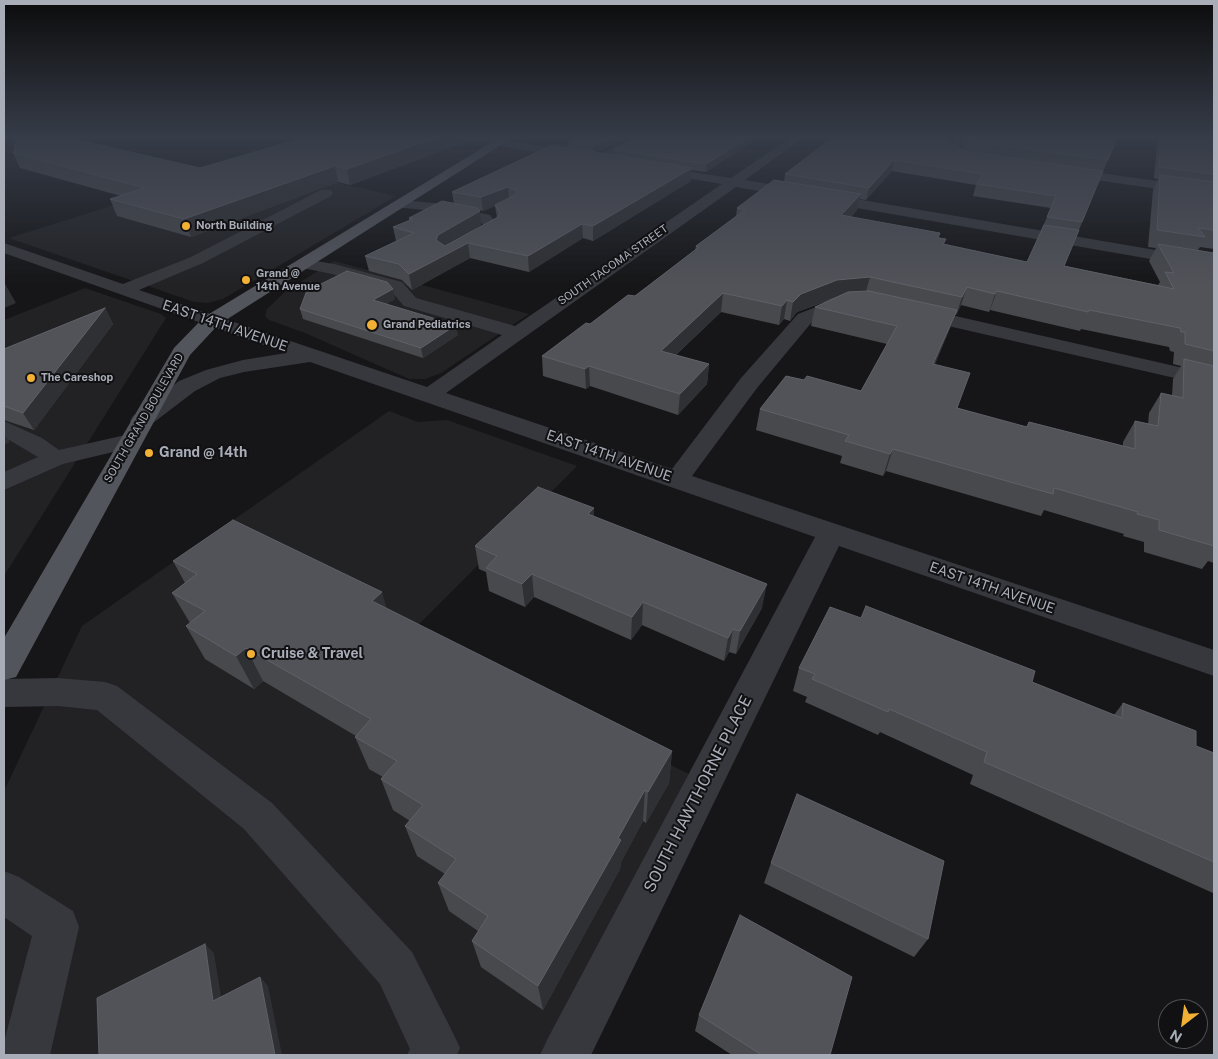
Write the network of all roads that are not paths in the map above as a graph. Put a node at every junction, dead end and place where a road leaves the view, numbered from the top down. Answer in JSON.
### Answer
{"nodes":[{"id":1,"x":426,"y":187,"type":"edge"},
{"id":2,"x":723,"y":187,"type":"edge"},
{"id":3,"x":763,"y":187,"type":"edge"},
{"id":4,"x":1174,"y":187,"type":"edge"},
{"id":5,"x":326,"y":193,"type":"dead end"},
{"id":6,"x":1214,"y":193,"type":"edge"},
{"id":7,"x":400,"y":204,"type":"junction"},
{"id":8,"x":502,"y":210,"type":"edge"},
{"id":9,"x":486,"y":218,"type":"junction"},
{"id":10,"x":5,"y":249,"type":"edge"},
{"id":11,"x":455,"y":249,"type":"edge"},
{"id":12,"x":304,"y":264,"type":"junction"},
{"id":13,"x":1214,"y":265,"type":"edge"},
{"id":14,"x":124,"y":290,"type":"junction"},
{"id":15,"x":865,"y":302,"type":"edge"},
{"id":16,"x":893,"y":308,"type":"edge"},
{"id":17,"x":211,"y":321,"type":"junction"},
{"id":18,"x":517,"y":333,"type":"junction"},
{"id":19,"x":311,"y":355,"type":"junction"},
{"id":20,"x":1214,"y":381,"type":"edge"},
{"id":21,"x":430,"y":395,"type":"junction"},
{"id":22,"x":4,"y":428,"type":"edge"},
{"id":23,"x":135,"y":431,"type":"junction"},
{"id":24,"x":55,"y":458,"type":"junction"},
{"id":25,"x":676,"y":480,"type":"junction"},
{"id":26,"x":4,"y":482,"type":"edge"},
{"id":27,"x":831,"y":533,"type":"junction"},
{"id":28,"x":12,"y":639,"type":"edge"},
{"id":29,"x":1214,"y":663,"type":"edge"},
{"id":30,"x":4,"y":667,"type":"edge"},
{"id":31,"x":4,"y":693,"type":"edge"},
{"id":32,"x":4,"y":892,"type":"edge"},
{"id":33,"x":25,"y":1055,"type":"edge"},
{"id":34,"x":432,"y":1055,"type":"edge"},
{"id":35,"x":565,"y":1055,"type":"edge"}],
"edges":[{"from":1,"to":7,"type":"main road","name":"SOUTH GRAND BOULEVARD"},
{"from":2,"to":18,"type":"street","name":"SOUTH TACOMA STREET"},
{"from":3,"to":13,"type":"street"},
{"from":4,"to":6,"type":"street"},
{"from":5,"to":14,"type":"street"},
{"from":7,"to":9,"type":"street"},
{"from":7,"to":12,"type":"main road","name":"SOUTH GRAND BOULEVARD"},
{"from":8,"to":9,"type":"street"},
{"from":9,"to":11,"type":"street"},
{"from":10,"to":14,"type":"street","name":"EAST 14TH AVENUE"},
{"from":12,"to":17,"type":"main road","name":"SOUTH GRAND BOULEVARD"},
{"from":12,"to":18,"type":"street"},
{"from":14,"to":17,"type":"street","name":"EAST 14TH AVENUE"},
{"from":15,"to":25,"type":"street"},
{"from":16,"to":20,"type":"street"},
{"from":17,"to":19,"type":"street","name":"EAST 14TH AVENUE"},
{"from":17,"to":23,"type":"main road","name":"SOUTH GRAND BOULEVARD"},
{"from":18,"to":21,"type":"street","name":"SOUTH TACOMA STREET"},
{"from":19,"to":21,"type":"street","name":"EAST 14TH AVENUE"},
{"from":19,"to":23,"type":"street"},
{"from":21,"to":25,"type":"street","name":"EAST 14TH AVENUE"},
{"from":22,"to":24,"type":"street"},
{"from":23,"to":24,"type":"street"},
{"from":23,"to":28,"type":"main road","name":"SOUTH GRAND BOULEVARD"},
{"from":24,"to":26,"type":"street"},
{"from":25,"to":27,"type":"street","name":"EAST 14TH AVENUE"},
{"from":27,"to":29,"type":"street","name":"EAST 14TH AVENUE"},
{"from":27,"to":35,"type":"street","name":"SOUTH HAWTHORNE PLACE"},
{"from":28,"to":30,"type":"main road","name":"SOUTH GRAND BOULEVARD"},
{"from":31,"to":34,"type":"street"},
{"from":32,"to":33,"type":"street"}]}
